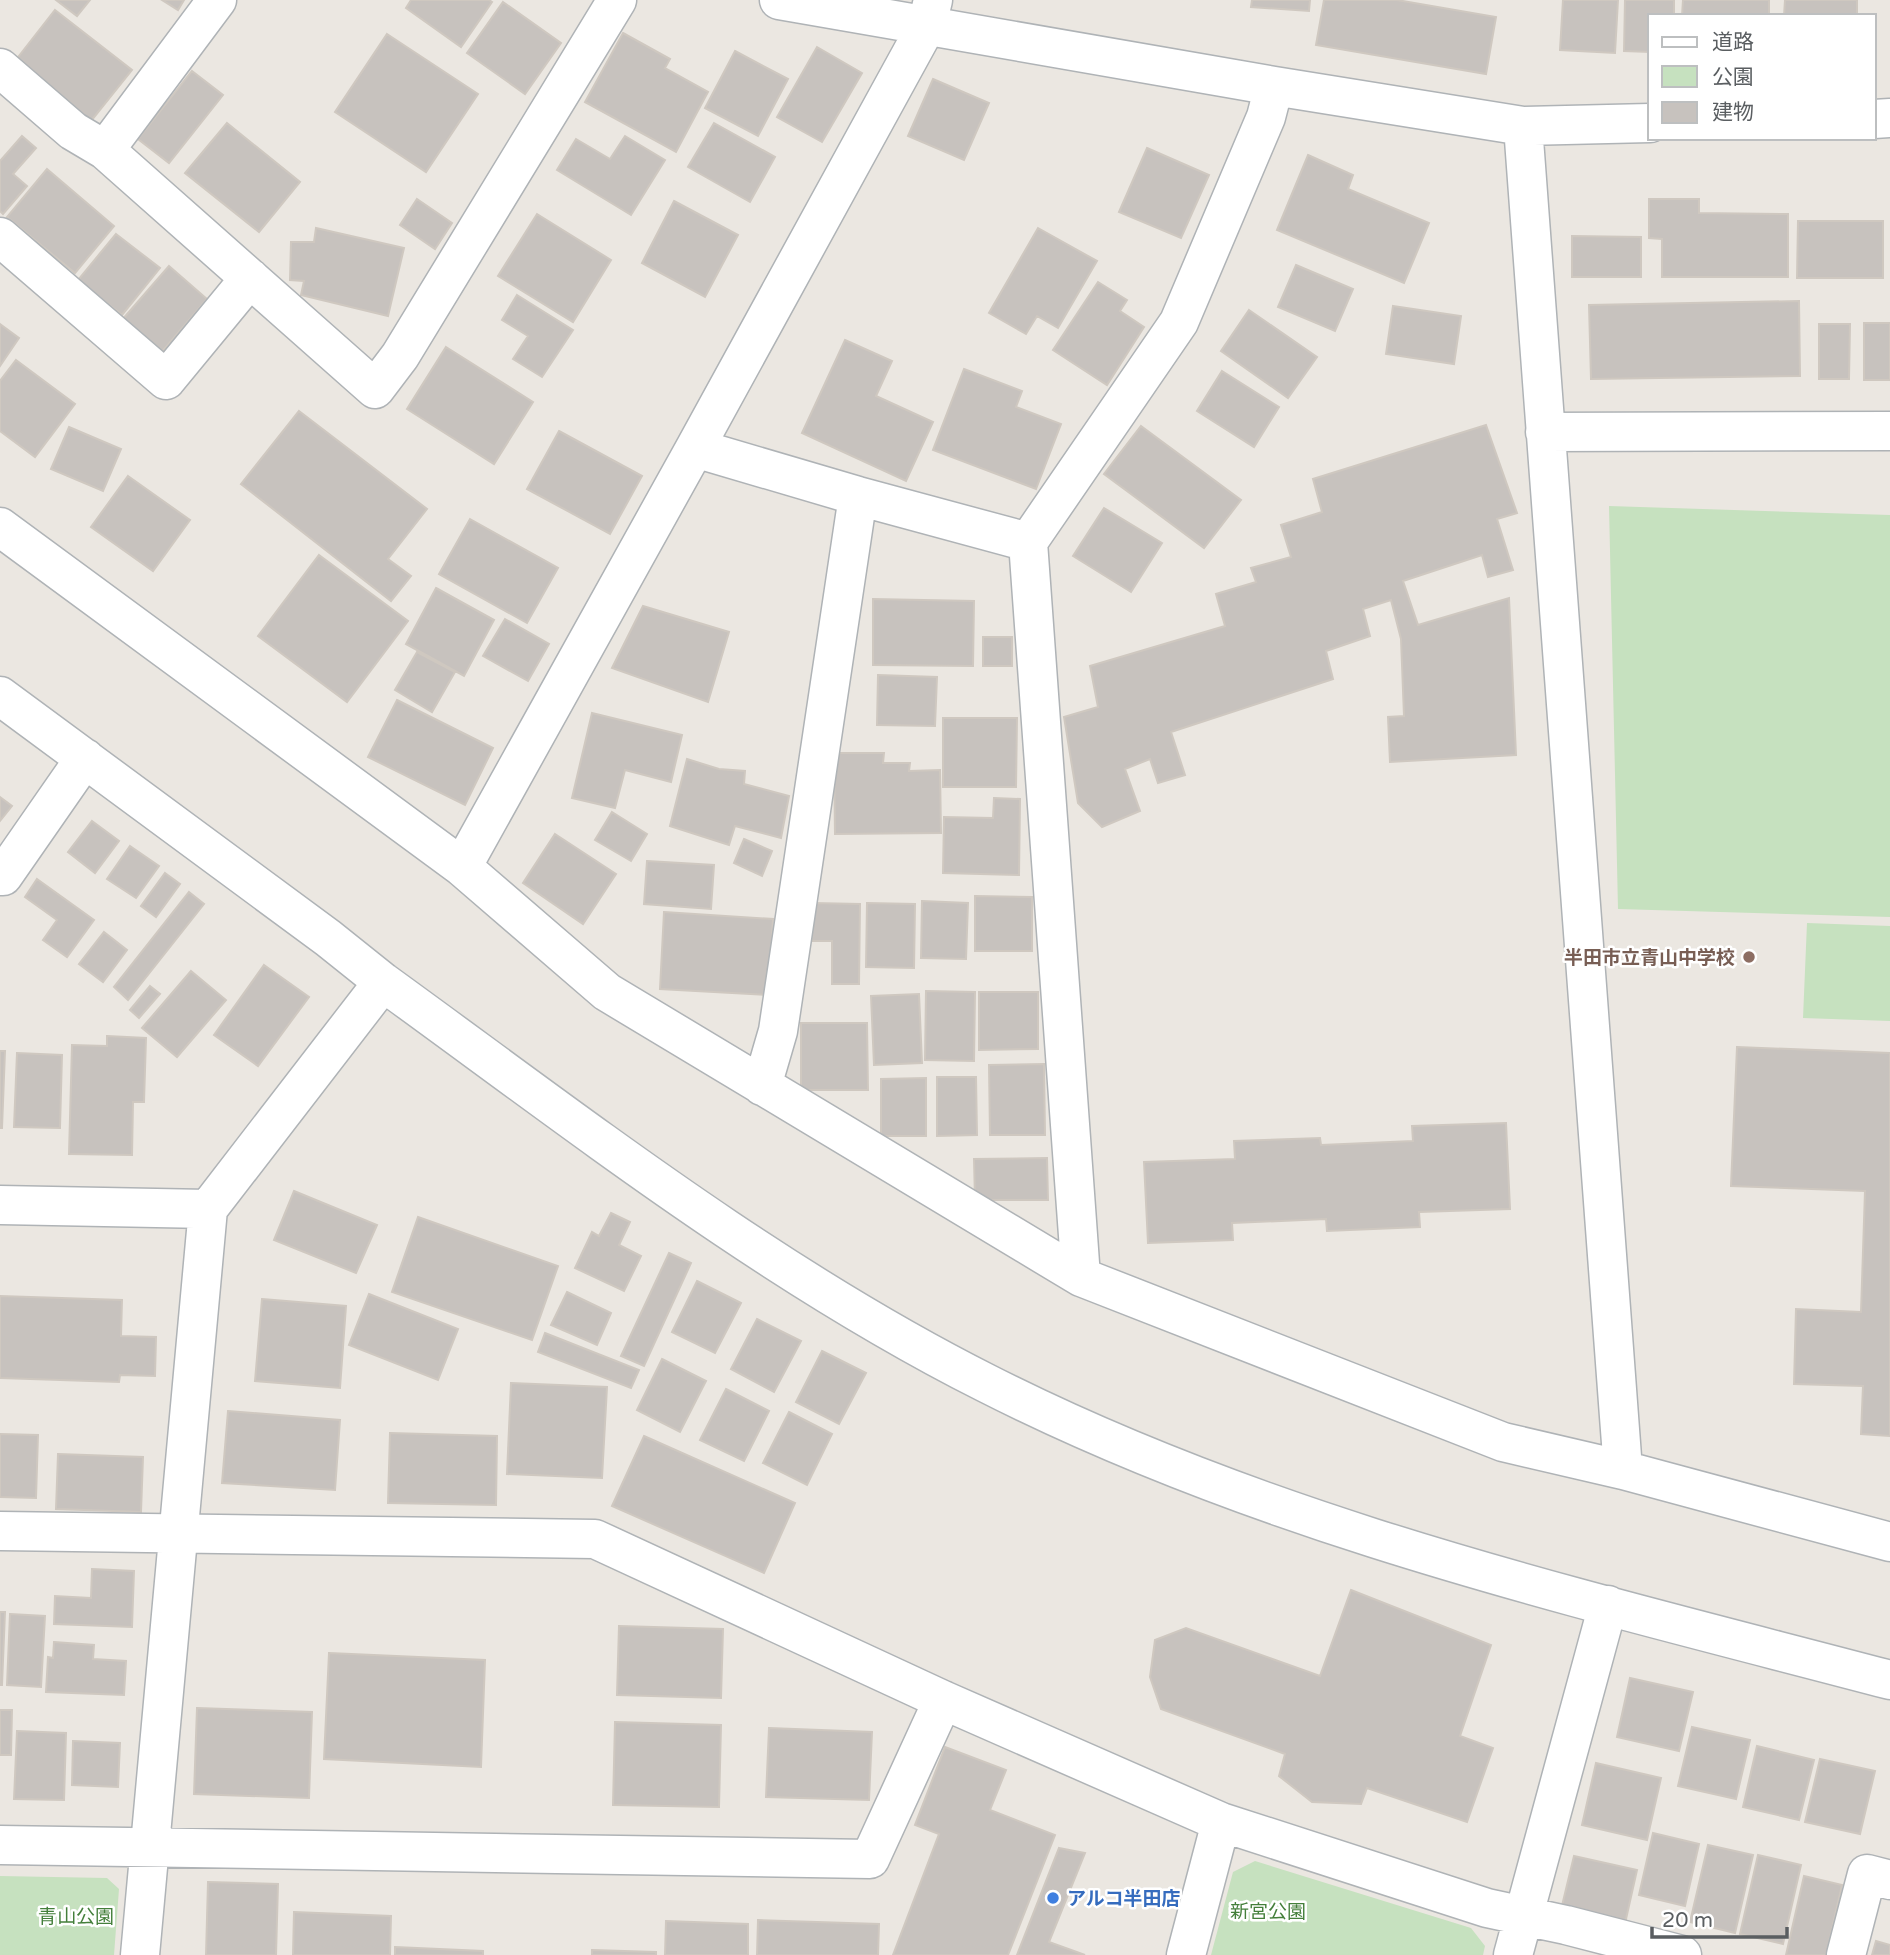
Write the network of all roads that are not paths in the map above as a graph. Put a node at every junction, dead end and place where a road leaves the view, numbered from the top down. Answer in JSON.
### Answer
{"nodes":[{"id":1,"x":217,"y":0,"type":"edge"},
{"id":2,"x":617,"y":0,"type":"edge"},
{"id":3,"x":779,"y":0,"type":"edge"},
{"id":4,"x":930,"y":13,"type":"edge"},
{"id":5,"x":0,"y":68,"type":"edge"},
{"id":6,"x":1274,"y":86,"type":"junction"},
{"id":7,"x":1648,"y":123,"type":"edge"},
{"id":8,"x":1523,"y":125,"type":"junction"},
{"id":9,"x":105,"y":150,"type":"junction"},
{"id":10,"x":0,"y":236,"type":"edge"},
{"id":11,"x":250,"y":278,"type":"junction"},
{"id":12,"x":1890,"y":431,"type":"edge"},
{"id":13,"x":1545,"y":432,"type":"junction"},
{"id":14,"x":695,"y":448,"type":"junction"},
{"id":15,"x":858,"y":496,"type":"junction"},
{"id":16,"x":0,"y":527,"type":"edge"},
{"id":17,"x":1028,"y":542,"type":"junction"},
{"id":18,"x":0,"y":696,"type":"edge"},
{"id":19,"x":85,"y":758,"type":"junction"},
{"id":20,"x":462,"y":867,"type":"junction"},
{"id":21,"x":0,"y":876,"type":"edge"},
{"id":22,"x":383,"y":982,"type":"junction"},
{"id":23,"x":762,"y":1086,"type":"junction"},
{"id":24,"x":0,"y":1205,"type":"edge"},
{"id":25,"x":208,"y":1209,"type":"junction"},
{"id":26,"x":1081,"y":1277,"type":"junction"},
{"id":27,"x":1623,"y":1471,"type":"junction"},
{"id":28,"x":0,"y":1531,"type":"edge"},
{"id":29,"x":180,"y":1534,"type":"junction"},
{"id":30,"x":1890,"y":1542,"type":"edge"},
{"id":31,"x":1608,"y":1605,"type":"junction"},
{"id":32,"x":1890,"y":1680,"type":"edge"},
{"id":33,"x":943,"y":1700,"type":"junction"},
{"id":34,"x":1221,"y":1822,"type":"junction"},
{"id":35,"x":0,"y":1845,"type":"edge"},
{"id":36,"x":148,"y":1847,"type":"junction"},
{"id":37,"x":1890,"y":1881,"type":"edge"},
{"id":38,"x":1523,"y":1916,"type":"junction"},
{"id":39,"x":140,"y":1955,"type":"edge"},
{"id":40,"x":1186,"y":1955,"type":"edge"},
{"id":41,"x":1513,"y":1955,"type":"edge"},
{"id":42,"x":1682,"y":1955,"type":"edge"},
{"id":43,"x":1846,"y":1955,"type":"edge"}],
"edges":[{"from":1,"to":9,"type":"street"},
{"from":2,"to":11,"type":"street"},
{"from":3,"to":4,"type":"street"},
{"from":4,"to":6,"type":"street"},
{"from":4,"to":14,"type":"street"},
{"from":5,"to":9,"type":"street"},
{"from":6,"to":8,"type":"street"},
{"from":6,"to":17,"type":"street"},
{"from":7,"to":8,"type":"street"},
{"from":8,"to":13,"type":"street"},
{"from":9,"to":11,"type":"street"},
{"from":10,"to":11,"type":"street"},
{"from":12,"to":13,"type":"street"},
{"from":13,"to":27,"type":"street"},
{"from":14,"to":15,"type":"street"},
{"from":14,"to":20,"type":"street"},
{"from":15,"to":17,"type":"street"},
{"from":15,"to":23,"type":"street"},
{"from":16,"to":20,"type":"street"},
{"from":17,"to":26,"type":"street"},
{"from":18,"to":19,"type":"street"},
{"from":19,"to":21,"type":"street"},
{"from":19,"to":22,"type":"street"},
{"from":20,"to":23,"type":"street"},
{"from":22,"to":25,"type":"street"},
{"from":22,"to":31,"type":"street"},
{"from":23,"to":26,"type":"street"},
{"from":24,"to":25,"type":"street"},
{"from":25,"to":29,"type":"street"},
{"from":26,"to":27,"type":"street"},
{"from":27,"to":30,"type":"street"},
{"from":28,"to":29,"type":"street"},
{"from":29,"to":33,"type":"street"},
{"from":29,"to":36,"type":"street"},
{"from":31,"to":32,"type":"street"},
{"from":31,"to":38,"type":"street"},
{"from":33,"to":34,"type":"street"},
{"from":33,"to":36,"type":"street"},
{"from":34,"to":38,"type":"street"},
{"from":34,"to":40,"type":"street"},
{"from":35,"to":36,"type":"street"},
{"from":36,"to":39,"type":"street"},
{"from":37,"to":43,"type":"street"},
{"from":38,"to":41,"type":"street"},
{"from":38,"to":42,"type":"street"}]}
